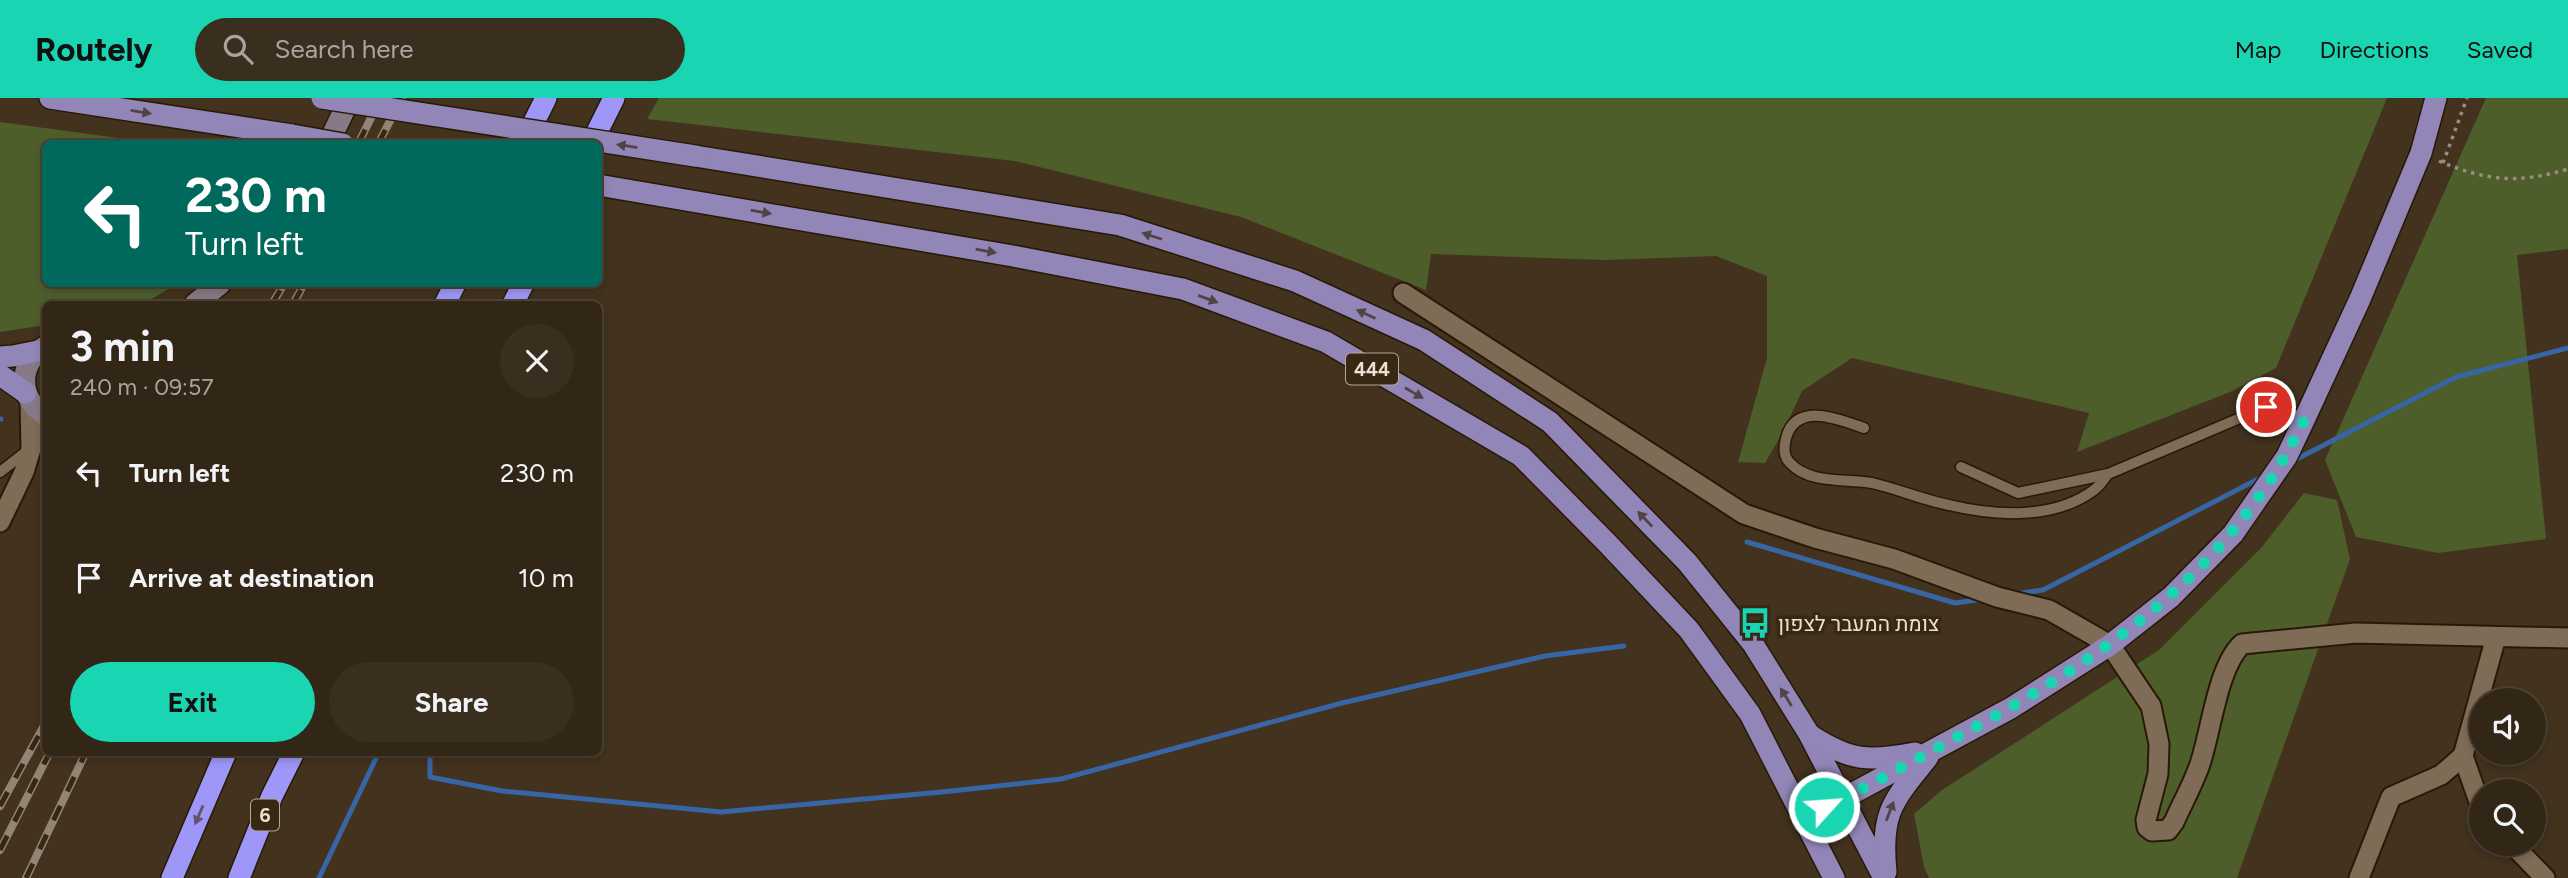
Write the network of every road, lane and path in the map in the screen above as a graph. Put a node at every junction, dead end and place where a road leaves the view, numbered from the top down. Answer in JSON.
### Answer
{"nodes":[{"id":1,"x":50,"y":98,"type":"edge"},
{"id":2,"x":322,"y":98,"type":"edge"},
{"id":3,"x":350,"y":98,"type":"edge"},
{"id":4,"x":546,"y":98,"type":"edge"},
{"id":5,"x":614,"y":98,"type":"edge"},
{"id":6,"x":2435,"y":98,"type":"edge"},
{"id":7,"x":2467,"y":98,"type":"edge"},
{"id":8,"x":320,"y":140,"type":"edge"},
{"id":9,"x":330,"y":140,"type":"edge"},
{"id":10,"x":525,"y":140,"type":"edge"},
{"id":11,"x":592,"y":140,"type":"edge"},
{"id":12,"x":594,"y":140,"type":"edge"},
{"id":13,"x":602,"y":142,"type":"edge"},
{"id":14,"x":2568,"y":169,"type":"edge"},
{"id":15,"x":602,"y":186,"type":"edge"},
{"id":16,"x":216,"y":287,"type":"edge"},
{"id":17,"x":1403,"y":293,"type":"dead end"},
{"id":18,"x":199,"y":301,"type":"edge"},
{"id":19,"x":42,"y":348,"type":"edge"},
{"id":20,"x":0,"y":356,"type":"edge"},
{"id":21,"x":0,"y":375,"type":"edge"},
{"id":22,"x":34,"y":403,"type":"edge"},
{"id":23,"x":2305,"y":418,"type":"junction"},
{"id":24,"x":1864,"y":428,"type":"dead end"},
{"id":25,"x":38,"y":446,"type":"edge"},
{"id":26,"x":1961,"y":467,"type":"dead end"},
{"id":27,"x":0,"y":472,"type":"edge"},
{"id":28,"x":2108,"y":474,"type":"junction"},
{"id":29,"x":0,"y":522,"type":"edge"},
{"id":30,"x":2496,"y":636,"type":"junction"},
{"id":31,"x":2568,"y":638,"type":"edge"},
{"id":32,"x":2110,"y":645,"type":"junction"},
{"id":33,"x":1809,"y":734,"type":"junction"},
{"id":34,"x":1934,"y":750,"type":"junction"},
{"id":35,"x":224,"y":756,"type":"edge"},
{"id":36,"x":292,"y":756,"type":"edge"},
{"id":37,"x":2463,"y":757,"type":"junction"},
{"id":38,"x":2471,"y":779,"type":"edge"},
{"id":39,"x":1844,"y":798,"type":"junction"},
{"id":40,"x":1804,"y":817,"type":"junction"},
{"id":41,"x":2523,"y":856,"type":"edge"},
{"id":42,"x":172,"y":878,"type":"edge"},
{"id":43,"x":239,"y":878,"type":"edge"},
{"id":44,"x":1834,"y":878,"type":"edge"},
{"id":45,"x":1886,"y":878,"type":"edge"},
{"id":46,"x":2359,"y":878,"type":"edge"},
{"id":47,"x":2544,"y":878,"type":"edge"}],
"edges":[{"from":1,"to":8,"type":"main road","one_way":true,"bridge":true},
{"from":11,"to":2,"type":"main road","number":"444","one_way":true,"bridge":true},
{"from":3,"to":9,"type":"street"},
{"from":4,"to":10,"type":"highway"},
{"from":5,"to":12,"type":"highway"},
{"from":6,"to":23,"type":"main road"},
{"from":7,"to":14,"type":"path"},
{"from":33,"to":13,"type":"main road","number":"444","one_way":true,"bridge":true},
{"from":15,"to":40,"type":"main road","number":"444","one_way":true},
{"from":16,"to":18,"type":"street"},
{"from":17,"to":32,"type":"street"},
{"from":19,"to":20,"type":"main road"},
{"from":19,"to":22,"type":"street"},
{"from":21,"to":22,"type":"main road"},
{"from":22,"to":25,"type":"street"},
{"from":23,"to":28,"type":"lane"},
{"from":23,"to":32,"type":"main road"},
{"from":24,"to":28,"type":"lane"},
{"from":25,"to":27,"type":"lane"},
{"from":25,"to":29,"type":"street"},
{"from":26,"to":28,"type":"lane"},
{"from":30,"to":31,"type":"street"},
{"from":30,"to":32,"type":"street"},
{"from":30,"to":37,"type":"street"},
{"from":32,"to":34,"type":"main road"},
{"from":33,"to":34,"type":"main road"},
{"from":33,"to":39,"type":"main road","number":"444"},
{"from":34,"to":39,"type":"main road"},
{"from":45,"to":34,"type":"main road","one_way":true},
{"from":35,"to":42,"type":"highway","one_way":true},
{"from":36,"to":43,"type":"highway","number":"6"},
{"from":37,"to":38,"type":"street"},
{"from":37,"to":46,"type":"street"},
{"from":39,"to":40,"type":"main road"},
{"from":39,"to":45,"type":"main road","number":"444"},
{"from":40,"to":44,"type":"main road","number":"444"},
{"from":41,"to":47,"type":"street"}]}
